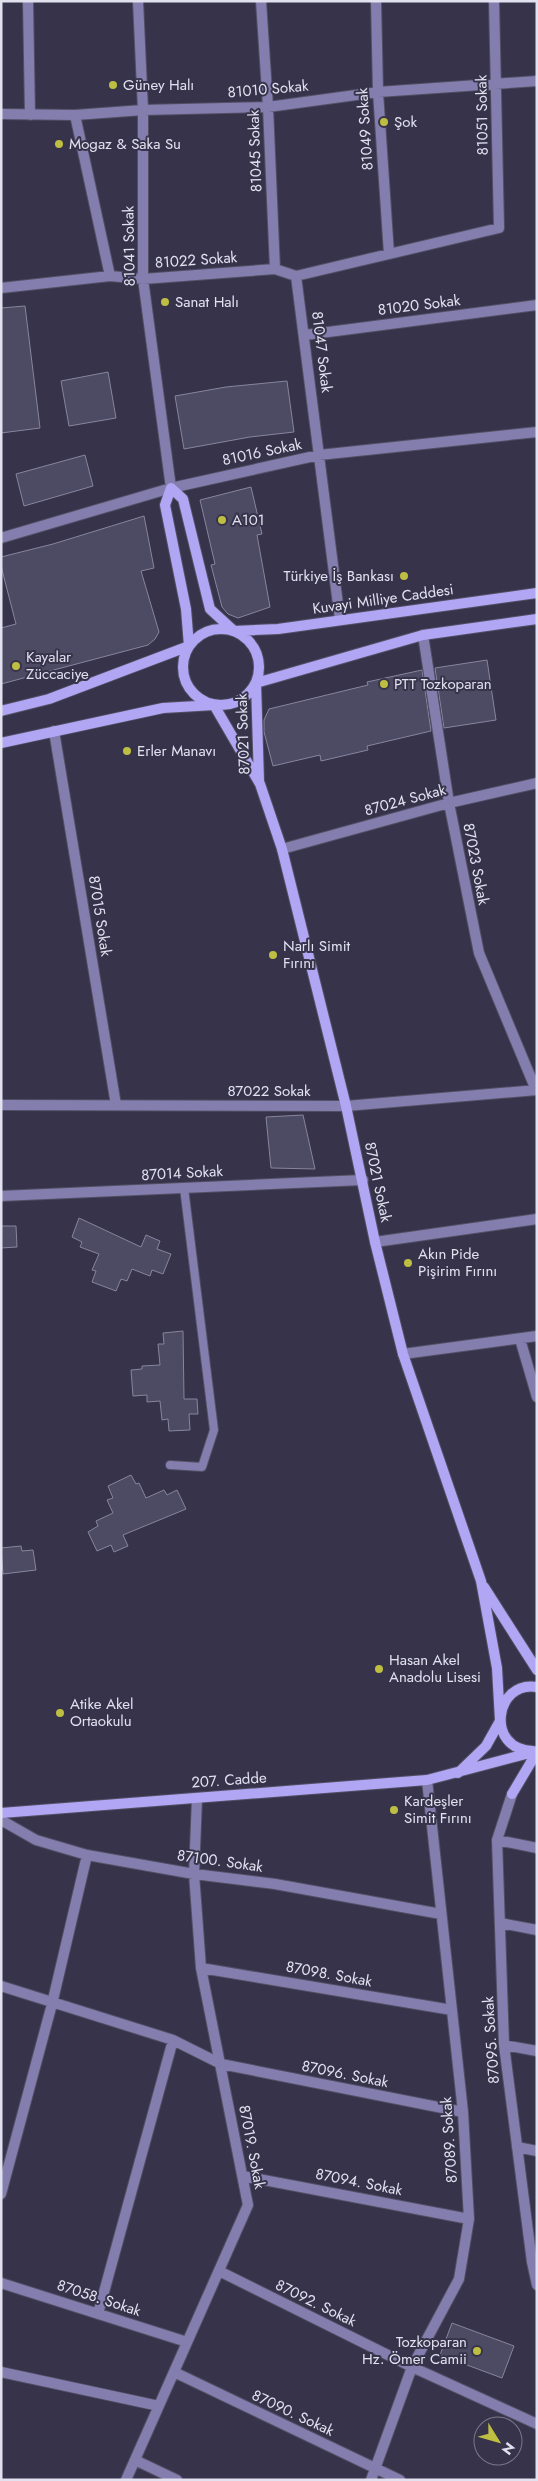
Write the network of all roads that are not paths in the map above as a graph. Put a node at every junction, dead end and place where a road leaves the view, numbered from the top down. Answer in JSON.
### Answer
{"nodes":[{"id":1,"x":28,"y":1,"type":"edge"},
{"id":2,"x":138,"y":1,"type":"edge"},
{"id":3,"x":261,"y":1,"type":"edge"},
{"id":4,"x":376,"y":1,"type":"edge"},
{"id":5,"x":494,"y":1,"type":"edge"},
{"id":6,"x":537,"y":81,"type":"edge"},
{"id":7,"x":496,"y":84,"type":"junction"},
{"id":8,"x":378,"y":92,"type":"junction"},
{"id":9,"x":268,"y":107,"type":"junction"},
{"id":10,"x":143,"y":110,"type":"junction"},
{"id":11,"x":1,"y":114,"type":"edge"},
{"id":12,"x":30,"y":115,"type":"junction"},
{"id":13,"x":75,"y":115,"type":"junction"},
{"id":14,"x":389,"y":254,"type":"junction"},
{"id":15,"x":275,"y":269,"type":"junction"},
{"id":16,"x":110,"y":276,"type":"junction"},
{"id":17,"x":296,"y":276,"type":"junction"},
{"id":18,"x":143,"y":279,"type":"junction"},
{"id":19,"x":1,"y":288,"type":"edge"},
{"id":20,"x":537,"y":305,"type":"edge"},
{"id":21,"x":305,"y":335,"type":"junction"},
{"id":22,"x":537,"y":432,"type":"edge"},
{"id":23,"x":320,"y":456,"type":"junction"},
{"id":24,"x":171,"y":488,"type":"junction"},
{"id":25,"x":1,"y":538,"type":"edge"},
{"id":26,"x":537,"y":593,"type":"edge"},
{"id":27,"x":537,"y":619,"type":"edge"},
{"id":28,"x":340,"y":620,"type":"junction"},
{"id":29,"x":234,"y":631,"type":"junction"},
{"id":30,"x":423,"y":634,"type":"junction"},
{"id":31,"x":189,"y":646,"type":"junction"},
{"id":32,"x":256,"y":683,"type":"junction"},
{"id":33,"x":214,"y":705,"type":"junction"},
{"id":34,"x":1,"y":711,"type":"edge"},
{"id":35,"x":54,"y":732,"type":"junction"},
{"id":36,"x":1,"y":743,"type":"edge"},
{"id":37,"x":537,"y":783,"type":"edge"},
{"id":38,"x":260,"y":784,"type":"junction"},
{"id":39,"x":449,"y":803,"type":"junction"},
{"id":40,"x":282,"y":849,"type":"junction"},
{"id":41,"x":536,"y":1090,"type":"edge"},
{"id":42,"x":1,"y":1105,"type":"edge"},
{"id":43,"x":116,"y":1105,"type":"junction"},
{"id":44,"x":346,"y":1106,"type":"junction"},
{"id":45,"x":363,"y":1180,"type":"junction"},
{"id":46,"x":184,"y":1188,"type":"junction"},
{"id":47,"x":1,"y":1196,"type":"edge"},
{"id":48,"x":537,"y":1220,"type":"edge"},
{"id":49,"x":375,"y":1242,"type":"junction"},
{"id":50,"x":537,"y":1336,"type":"edge"},
{"id":51,"x":520,"y":1339,"type":"junction"},
{"id":52,"x":403,"y":1354,"type":"junction"},
{"id":53,"x":537,"y":1397,"type":"edge"},
{"id":54,"x":170,"y":1465,"type":"dead end"},
{"id":55,"x":481,"y":1582,"type":"junction"},
{"id":56,"x":537,"y":1670,"type":"edge"},
{"id":57,"x":537,"y":1687,"type":"edge"},
{"id":58,"x":500,"y":1720,"type":"junction"},
{"id":59,"x":537,"y":1752,"type":"edge"},
{"id":60,"x":458,"y":1774,"type":"junction"},
{"id":61,"x":427,"y":1780,"type":"junction"},
{"id":62,"x":197,"y":1798,"type":"junction"},
{"id":63,"x":1,"y":1812,"type":"edge"},
{"id":64,"x":1,"y":1820,"type":"edge"},
{"id":65,"x":497,"y":1840,"type":"junction"},
{"id":66,"x":537,"y":1848,"type":"edge"},
{"id":67,"x":87,"y":1855,"type":"junction"},
{"id":68,"x":194,"y":1874,"type":"junction"},
{"id":69,"x":441,"y":1914,"type":"junction"},
{"id":70,"x":500,"y":1923,"type":"junction"},
{"id":71,"x":537,"y":1930,"type":"edge"},
{"id":72,"x":200,"y":1968,"type":"junction"},
{"id":73,"x":1,"y":1986,"type":"edge"},
{"id":74,"x":52,"y":2004,"type":"junction"},
{"id":75,"x":452,"y":2010,"type":"junction"},
{"id":76,"x":173,"y":2040,"type":"junction"},
{"id":77,"x":504,"y":2045,"type":"junction"},
{"id":78,"x":537,"y":2051,"type":"edge"},
{"id":79,"x":221,"y":2064,"type":"junction"},
{"id":80,"x":463,"y":2112,"type":"junction"},
{"id":81,"x":517,"y":2147,"type":"junction"},
{"id":82,"x":537,"y":2151,"type":"edge"},
{"id":83,"x":243,"y":2176,"type":"junction"},
{"id":84,"x":1,"y":2194,"type":"edge"},
{"id":85,"x":469,"y":2218,"type":"junction"},
{"id":86,"x":533,"y":2246,"type":"edge"},
{"id":87,"x":219,"y":2271,"type":"junction"},
{"id":88,"x":1,"y":2283,"type":"edge"},
{"id":89,"x":537,"y":2285,"type":"edge"},
{"id":90,"x":98,"y":2314,"type":"junction"},
{"id":91,"x":187,"y":2342,"type":"junction"},
{"id":92,"x":412,"y":2367,"type":"junction"},
{"id":93,"x":1,"y":2372,"type":"edge"},
{"id":94,"x":174,"y":2372,"type":"junction"},
{"id":95,"x":159,"y":2406,"type":"junction"},
{"id":96,"x":537,"y":2424,"type":"edge"},
{"id":97,"x":135,"y":2460,"type":"junction"},
{"id":98,"x":374,"y":2467,"type":"junction"},
{"id":99,"x":126,"y":2480,"type":"edge"},
{"id":100,"x":177,"y":2480,"type":"edge"},
{"id":101,"x":371,"y":2480,"type":"edge"},
{"id":102,"x":400,"y":2480,"type":"edge"}],
"edges":[{"from":1,"to":12,"type":"street"},
{"from":2,"to":10,"type":"street","name":"81041 Sokak"},
{"from":3,"to":9,"type":"street","name":"81045 Sokak"},
{"from":4,"to":8,"type":"street","name":"81049 Sokak"},
{"from":5,"to":7,"type":"street","name":"81051 Sokak"},
{"from":6,"to":7,"type":"street","name":"81010 Sokak"},
{"from":7,"to":8,"type":"street","name":"81010 Sokak"},
{"from":7,"to":14,"type":"street","name":"81051 Sokak"},
{"from":8,"to":9,"type":"street","name":"81010 Sokak"},
{"from":8,"to":14,"type":"street","name":"81049 Sokak"},
{"from":9,"to":10,"type":"street","name":"81010 Sokak"},
{"from":9,"to":15,"type":"street","name":"81045 Sokak"},
{"from":10,"to":13,"type":"street","name":"81010 Sokak"},
{"from":10,"to":18,"type":"street","name":"81041 Sokak"},
{"from":11,"to":12,"type":"street","name":"81010 Sokak"},
{"from":12,"to":13,"type":"street","name":"81010 Sokak"},
{"from":13,"to":16,"type":"street"},
{"from":14,"to":17,"type":"street"},
{"from":15,"to":17,"type":"street"},
{"from":15,"to":18,"type":"street","name":"81022 Sokak"},
{"from":16,"to":18,"type":"street","name":"81022 Sokak"},
{"from":16,"to":19,"type":"street","name":"81022 Sokak"},
{"from":17,"to":21,"type":"street","name":"81047 Sokak"},
{"from":18,"to":24,"type":"street","name":"81041 Sokak"},
{"from":20,"to":21,"type":"street","name":"81020 Sokak"},
{"from":21,"to":23,"type":"street","name":"81047 Sokak"},
{"from":22,"to":23,"type":"street","name":"81016 Sokak"},
{"from":23,"to":24,"type":"street","name":"81016 Sokak"},
{"from":23,"to":28,"type":"street","name":"81047 Sokak"},
{"from":24,"to":25,"type":"street","name":"81016 Sokak"},
{"from":24,"to":29,"type":"street"},
{"from":24,"to":31,"type":"street"},
{"from":26,"to":28,"type":"street","name":"Kuvayi Milliye Caddesi"},
{"from":27,"to":30,"type":"street"},
{"from":28,"to":29,"type":"street","name":"Kuvayi Milliye Caddesi"},
{"from":29,"to":31,"type":"street"},
{"from":29,"to":32,"type":"street"},
{"from":30,"to":32,"type":"street"},
{"from":30,"to":39,"type":"street","name":"87023 Sokak"},
{"from":31,"to":33,"type":"street"},
{"from":31,"to":34,"type":"street"},
{"from":32,"to":33,"type":"street"},
{"from":32,"to":38,"type":"street","name":"87021 Sokak"},
{"from":33,"to":35,"type":"street"},
{"from":33,"to":38,"type":"street","name":"87021 Sokak"},
{"from":35,"to":36,"type":"street"},
{"from":35,"to":43,"type":"street","name":"87015 Sokak"},
{"from":37,"to":39,"type":"street","name":"87024 Sokak"},
{"from":38,"to":40,"type":"street","name":"87021 Sokak"},
{"from":39,"to":40,"type":"street","name":"87024 Sokak"},
{"from":39,"to":41,"type":"street","name":"87023 Sokak"},
{"from":40,"to":44,"type":"street","name":"87021 Sokak"},
{"from":41,"to":44,"type":"street","name":"87022 Sokak"},
{"from":42,"to":43,"type":"street","name":"87022 Sokak"},
{"from":43,"to":44,"type":"street","name":"87022 Sokak"},
{"from":44,"to":45,"type":"street","name":"87021 Sokak"},
{"from":45,"to":46,"type":"street","name":"87014 Sokak"},
{"from":45,"to":49,"type":"street","name":"87021 Sokak"},
{"from":46,"to":47,"type":"street","name":"87014 Sokak"},
{"from":46,"to":54,"type":"lane"},
{"from":48,"to":49,"type":"street"},
{"from":49,"to":52,"type":"street","name":"87021 Sokak"},
{"from":50,"to":51,"type":"street"},
{"from":51,"to":52,"type":"street"},
{"from":51,"to":53,"type":"street"},
{"from":52,"to":55,"type":"street","name":"87021 Sokak"},
{"from":55,"to":56,"type":"street"},
{"from":55,"to":58,"type":"street"},
{"from":57,"to":58,"type":"street"},
{"from":58,"to":59,"type":"street"},
{"from":58,"to":60,"type":"street"},
{"from":59,"to":60,"type":"street","name":"207. Cadde"},
{"from":59,"to":65,"type":"street","name":"87095. Sokak"},
{"from":60,"to":61,"type":"street","name":"207. Cadde"},
{"from":61,"to":62,"type":"street","name":"207. Cadde"},
{"from":61,"to":69,"type":"street","name":"87089. Sokak"},
{"from":62,"to":63,"type":"street","name":"207. Cadde"},
{"from":62,"to":68,"type":"street","name":"87019. Sokak"},
{"from":64,"to":67,"type":"street","name":"87100. Sokak"},
{"from":65,"to":66,"type":"street"},
{"from":65,"to":70,"type":"street","name":"87095. Sokak"},
{"from":67,"to":68,"type":"street","name":"87100. Sokak"},
{"from":67,"to":74,"type":"street"},
{"from":68,"to":69,"type":"street","name":"87100. Sokak"},
{"from":68,"to":72,"type":"street","name":"87019. Sokak"},
{"from":69,"to":75,"type":"street","name":"87089. Sokak"},
{"from":70,"to":71,"type":"street"},
{"from":70,"to":77,"type":"street","name":"87095. Sokak"},
{"from":72,"to":75,"type":"street","name":"87098. Sokak"},
{"from":72,"to":79,"type":"street","name":"87019. Sokak"},
{"from":73,"to":74,"type":"street","name":"87096. Sokak"},
{"from":74,"to":76,"type":"street","name":"87096. Sokak"},
{"from":74,"to":84,"type":"street"},
{"from":75,"to":80,"type":"street","name":"87089. Sokak"},
{"from":76,"to":79,"type":"street","name":"87096. Sokak"},
{"from":76,"to":90,"type":"street"},
{"from":77,"to":78,"type":"street"},
{"from":77,"to":81,"type":"street","name":"87095. Sokak"},
{"from":79,"to":80,"type":"street","name":"87096. Sokak"},
{"from":79,"to":83,"type":"street","name":"87019. Sokak"},
{"from":80,"to":85,"type":"street","name":"87089. Sokak"},
{"from":81,"to":82,"type":"street"},
{"from":81,"to":86,"type":"street","name":"87095. Sokak"},
{"from":83,"to":85,"type":"street","name":"87094. Sokak"},
{"from":83,"to":87,"type":"street","name":"87019. Sokak"},
{"from":85,"to":92,"type":"street","name":"87089. Sokak"},
{"from":86,"to":89,"type":"street","name":"87095. Sokak"},
{"from":87,"to":91,"type":"street","name":"87019. Sokak"},
{"from":87,"to":92,"type":"street","name":"87092. Sokak"},
{"from":88,"to":90,"type":"street","name":"87058. Sokak"},
{"from":90,"to":91,"type":"street","name":"87058. Sokak"},
{"from":91,"to":94,"type":"street","name":"87019. Sokak"},
{"from":92,"to":96,"type":"street","name":"87092. Sokak"},
{"from":92,"to":98,"type":"street","name":"87089. Sokak"},
{"from":93,"to":95,"type":"street"},
{"from":94,"to":95,"type":"street","name":"87019. Sokak"},
{"from":94,"to":98,"type":"street","name":"87090. Sokak"},
{"from":95,"to":97,"type":"street","name":"87019. Sokak"},
{"from":97,"to":99,"type":"street","name":"87019. Sokak"},
{"from":97,"to":100,"type":"street"},
{"from":98,"to":101,"type":"street","name":"87089. Sokak"},
{"from":98,"to":102,"type":"street","name":"87090. Sokak"}]}
